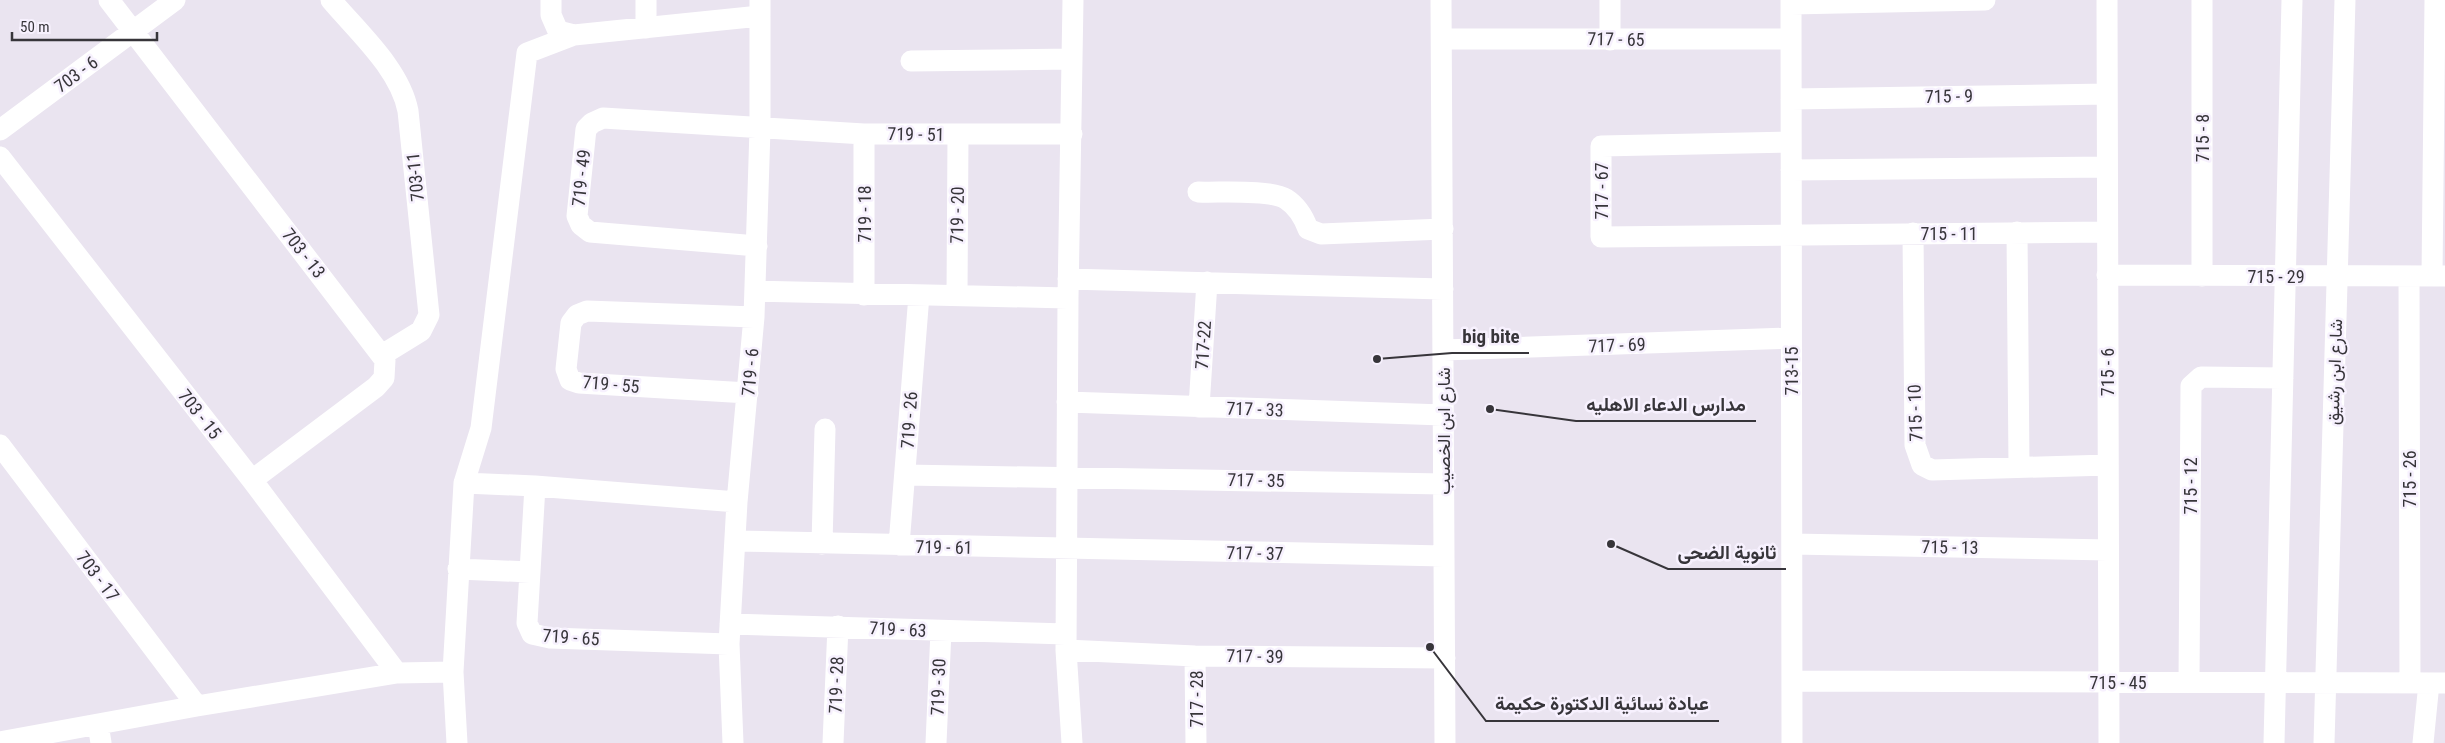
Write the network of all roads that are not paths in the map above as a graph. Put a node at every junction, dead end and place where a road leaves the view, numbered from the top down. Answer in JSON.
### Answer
{"nodes":[{"id":1,"x":108,"y":0,"type":"edge"},
{"id":2,"x":175,"y":0,"type":"edge"},
{"id":3,"x":331,"y":0,"type":"edge"},
{"id":4,"x":551,"y":0,"type":"edge"},
{"id":5,"x":646,"y":0,"type":"edge"},
{"id":6,"x":1074,"y":0,"type":"edge"},
{"id":7,"x":1441,"y":0,"type":"edge"},
{"id":8,"x":1610,"y":0,"type":"edge"},
{"id":9,"x":1985,"y":0,"type":"edge"},
{"id":10,"x":2107,"y":0,"type":"edge"},
{"id":11,"x":2202,"y":0,"type":"edge"},
{"id":12,"x":2292,"y":0,"type":"edge"},
{"id":13,"x":2345,"y":0,"type":"edge"},
{"id":14,"x":2435,"y":0,"type":"edge"},
{"id":15,"x":1791,"y":2,"type":"edge"},
{"id":16,"x":760,"y":8,"type":"edge"},
{"id":17,"x":646,"y":28,"type":"junction"},
{"id":18,"x":133,"y":32,"type":"junction"},
{"id":19,"x":574,"y":35,"type":"junction"},
{"id":20,"x":1442,"y":39,"type":"junction"},
{"id":21,"x":1610,"y":40,"type":"junction"},
{"id":22,"x":1791,"y":40,"type":"junction"},
{"id":23,"x":1072,"y":59,"type":"junction"},
{"id":24,"x":911,"y":61,"type":"dead end"},
{"id":25,"x":2107,"y":94,"type":"junction"},
{"id":26,"x":1791,"y":99,"type":"junction"},
{"id":27,"x":760,"y":129,"type":"junction"},
{"id":28,"x":0,"y":130,"type":"edge"},
{"id":29,"x":864,"y":134,"type":"junction"},
{"id":30,"x":1072,"y":134,"type":"junction"},
{"id":31,"x":958,"y":135,"type":"junction"},
{"id":32,"x":1791,"y":142,"type":"junction"},
{"id":33,"x":0,"y":157,"type":"edge"},
{"id":34,"x":2107,"y":166,"type":"junction"},
{"id":35,"x":1791,"y":170,"type":"junction"},
{"id":36,"x":1198,"y":192,"type":"dead end"},
{"id":37,"x":1443,"y":229,"type":"junction"},
{"id":38,"x":2017,"y":232,"type":"junction"},
{"id":39,"x":2107,"y":232,"type":"junction"},
{"id":40,"x":1913,"y":233,"type":"junction"},
{"id":41,"x":1791,"y":234,"type":"junction"},
{"id":42,"x":757,"y":246,"type":"junction"},
{"id":43,"x":2107,"y":276,"type":"junction"},
{"id":44,"x":2202,"y":276,"type":"junction"},
{"id":45,"x":2285,"y":276,"type":"junction"},
{"id":46,"x":2337,"y":276,"type":"junction"},
{"id":47,"x":2409,"y":276,"type":"junction"},
{"id":48,"x":2439,"y":276,"type":"edge"},
{"id":49,"x":1207,"y":282,"type":"junction"},
{"id":50,"x":1068,"y":288,"type":"junction"},
{"id":51,"x":1443,"y":289,"type":"junction"},
{"id":52,"x":755,"y":291,"type":"junction"},
{"id":53,"x":864,"y":295,"type":"junction"},
{"id":54,"x":919,"y":295,"type":"junction"},
{"id":55,"x":956,"y":296,"type":"junction"},
{"id":56,"x":754,"y":317,"type":"junction"},
{"id":57,"x":1791,"y":338,"type":"junction"},
{"id":58,"x":1443,"y":350,"type":"junction"},
{"id":59,"x":382,"y":355,"type":"junction"},
{"id":60,"x":2282,"y":378,"type":"junction"},
{"id":61,"x":748,"y":393,"type":"junction"},
{"id":62,"x":1067,"y":402,"type":"junction"},
{"id":63,"x":1199,"y":407,"type":"junction"},
{"id":64,"x":1443,"y":415,"type":"junction"},
{"id":65,"x":825,"y":429,"type":"dead end"},
{"id":66,"x":0,"y":445,"type":"edge"},
{"id":67,"x":2108,"y":465,"type":"junction"},
{"id":68,"x":2019,"y":467,"type":"junction"},
{"id":69,"x":905,"y":475,"type":"junction"},
{"id":70,"x":1068,"y":476,"type":"junction"},
{"id":71,"x":252,"y":480,"type":"junction"},
{"id":72,"x":464,"y":483,"type":"junction"},
{"id":73,"x":1444,"y":484,"type":"junction"},
{"id":74,"x":535,"y":486,"type":"junction"},
{"id":75,"x":737,"y":502,"type":"junction"},
{"id":76,"x":735,"y":541,"type":"junction"},
{"id":77,"x":822,"y":544,"type":"junction"},
{"id":78,"x":1792,"y":544,"type":"junction"},
{"id":79,"x":899,"y":545,"type":"junction"},
{"id":80,"x":1066,"y":550,"type":"junction"},
{"id":81,"x":2108,"y":550,"type":"junction"},
{"id":82,"x":1444,"y":556,"type":"junction"},
{"id":83,"x":458,"y":569,"type":"junction"},
{"id":84,"x":530,"y":572,"type":"junction"},
{"id":85,"x":838,"y":626,"type":"junction"},
{"id":86,"x":940,"y":631,"type":"junction"},
{"id":87,"x":730,"y":634,"type":"junction"},
{"id":88,"x":1066,"y":642,"type":"junction"},
{"id":89,"x":1195,"y":656,"type":"junction"},
{"id":90,"x":1444,"y":658,"type":"junction"},
{"id":91,"x":453,"y":672,"type":"junction"},
{"id":92,"x":397,"y":673,"type":"junction"},
{"id":93,"x":1792,"y":680,"type":"junction"},
{"id":94,"x":2108,"y":682,"type":"junction"},
{"id":95,"x":2189,"y":682,"type":"junction"},
{"id":96,"x":2275,"y":682,"type":"junction"},
{"id":97,"x":2326,"y":682,"type":"junction"},
{"id":98,"x":2428,"y":683,"type":"edge"},
{"id":99,"x":197,"y":706,"type":"junction"},
{"id":100,"x":100,"y":733,"type":"edge"},
{"id":101,"x":1,"y":740,"type":"edge"},
{"id":102,"x":456,"y":743,"type":"edge"},
{"id":103,"x":732,"y":743,"type":"edge"},
{"id":104,"x":834,"y":743,"type":"edge"},
{"id":105,"x":936,"y":743,"type":"edge"},
{"id":106,"x":1072,"y":743,"type":"edge"},
{"id":107,"x":1196,"y":743,"type":"edge"},
{"id":108,"x":1445,"y":743,"type":"edge"},
{"id":109,"x":1792,"y":743,"type":"edge"},
{"id":110,"x":2108,"y":743,"type":"edge"},
{"id":111,"x":2274,"y":743,"type":"edge"},
{"id":112,"x":2324,"y":743,"type":"edge"},
{"id":113,"x":2423,"y":743,"type":"edge"}],
"edges":[{"from":1,"to":18,"type":"street","name":"703 - 13"},
{"from":2,"to":18,"type":"street","name":"703 - 6"},
{"from":3,"to":59,"type":"street","name":"703-11"},
{"from":4,"to":19,"type":"street"},
{"from":5,"to":17,"type":"street"},
{"from":6,"to":23,"type":"street"},
{"from":7,"to":20,"type":"street","name":"شارع ابن الخصيب"},
{"from":8,"to":21,"type":"street"},
{"from":9,"to":15,"type":"street"},
{"from":10,"to":25,"type":"street","name":"715 - 6"},
{"from":11,"to":44,"type":"street","name":"715 - 8"},
{"from":12,"to":45,"type":"street"},
{"from":13,"to":46,"type":"street","name":"شارع ابن رشيق"},
{"from":14,"to":48,"type":"street"},
{"from":15,"to":22,"type":"street","name":"713-15"},
{"from":16,"to":17,"type":"street"},
{"from":16,"to":27,"type":"street","name":"719 - 6"},
{"from":17,"to":19,"type":"street"},
{"from":18,"to":28,"type":"street","name":"703 - 6"},
{"from":18,"to":59,"type":"street","name":"703 - 13"},
{"from":19,"to":72,"type":"street"},
{"from":20,"to":21,"type":"street","name":"717 - 65"},
{"from":20,"to":37,"type":"street","name":"شارع ابن الخصيب"},
{"from":21,"to":22,"type":"street","name":"717 - 65"},
{"from":22,"to":26,"type":"street","name":"713-15"},
{"from":23,"to":24,"type":"street"},
{"from":23,"to":30,"type":"street"},
{"from":25,"to":26,"type":"street","name":"715 - 9"},
{"from":25,"to":34,"type":"street","name":"715 - 6"},
{"from":26,"to":32,"type":"street","name":"713-15"},
{"from":27,"to":29,"type":"street","name":"719 - 51"},
{"from":27,"to":42,"type":"street","name":"719 - 6"},
{"from":27,"to":42,"type":"street","name":"719 - 49"},
{"from":29,"to":31,"type":"street","name":"719 - 51"},
{"from":29,"to":53,"type":"street","name":"719 - 18"},
{"from":30,"to":31,"type":"street","name":"719 - 51"},
{"from":30,"to":50,"type":"street"},
{"from":31,"to":55,"type":"street","name":"719 - 20"},
{"from":32,"to":35,"type":"street","name":"713-15"},
{"from":32,"to":41,"type":"street","name":"717 - 67"},
{"from":33,"to":71,"type":"street","name":"703 - 15"},
{"from":34,"to":35,"type":"street"},
{"from":34,"to":39,"type":"street","name":"715 - 6"},
{"from":35,"to":41,"type":"street","name":"713-15"},
{"from":36,"to":37,"type":"street"},
{"from":37,"to":51,"type":"street","name":"شارع ابن الخصيب"},
{"from":38,"to":39,"type":"street","name":"715 - 11"},
{"from":38,"to":40,"type":"street","name":"715 - 11"},
{"from":38,"to":68,"type":"street"},
{"from":39,"to":43,"type":"street","name":"715 - 6"},
{"from":40,"to":41,"type":"street","name":"715 - 11"},
{"from":40,"to":68,"type":"street","name":"715 - 10"},
{"from":41,"to":57,"type":"street","name":"713-15"},
{"from":42,"to":52,"type":"street","name":"719 - 6"},
{"from":43,"to":44,"type":"street","name":"715 - 29"},
{"from":43,"to":67,"type":"street","name":"715 - 6"},
{"from":44,"to":45,"type":"street","name":"715 - 29"},
{"from":45,"to":46,"type":"street","name":"715 - 29"},
{"from":45,"to":60,"type":"street"},
{"from":46,"to":47,"type":"street","name":"715 - 29"},
{"from":46,"to":97,"type":"street","name":"شارع ابن رشيق"},
{"from":47,"to":48,"type":"street","name":"715 - 29"},
{"from":47,"to":98,"type":"street","name":"715 - 26"},
{"from":49,"to":50,"type":"street"},
{"from":49,"to":51,"type":"street"},
{"from":49,"to":63,"type":"street","name":"717-22"},
{"from":50,"to":55,"type":"street"},
{"from":50,"to":62,"type":"street"},
{"from":51,"to":58,"type":"street","name":"شارع ابن الخصيب"},
{"from":52,"to":53,"type":"street"},
{"from":52,"to":56,"type":"street","name":"719 - 6"},
{"from":53,"to":54,"type":"street"},
{"from":54,"to":55,"type":"street"},
{"from":54,"to":69,"type":"street","name":"719 - 26"},
{"from":56,"to":61,"type":"street","name":"719 - 6"},
{"from":56,"to":61,"type":"street","name":"719 - 55"},
{"from":57,"to":58,"type":"street","name":"717 - 69"},
{"from":57,"to":78,"type":"street","name":"713-15"},
{"from":58,"to":64,"type":"street","name":"شارع ابن الخصيب"},
{"from":59,"to":71,"type":"street"},
{"from":60,"to":95,"type":"street","name":"715 - 12"},
{"from":60,"to":96,"type":"street"},
{"from":61,"to":75,"type":"street","name":"719 - 6"},
{"from":62,"to":63,"type":"street","name":"717 - 33"},
{"from":62,"to":70,"type":"street"},
{"from":63,"to":64,"type":"street","name":"717 - 33"},
{"from":64,"to":73,"type":"street","name":"شارع ابن الخصيب"},
{"from":65,"to":77,"type":"street"},
{"from":66,"to":99,"type":"street","name":"703 - 17"},
{"from":67,"to":68,"type":"street","name":"715 - 10"},
{"from":67,"to":81,"type":"street","name":"715 - 6"},
{"from":69,"to":70,"type":"street","name":"717 - 35"},
{"from":69,"to":79,"type":"street","name":"719 - 26"},
{"from":70,"to":73,"type":"street","name":"717 - 35"},
{"from":70,"to":80,"type":"street"},
{"from":71,"to":92,"type":"street","name":"703 - 15"},
{"from":72,"to":74,"type":"street"},
{"from":72,"to":83,"type":"street"},
{"from":73,"to":82,"type":"street","name":"شارع ابن الخصيب"},
{"from":74,"to":75,"type":"street"},
{"from":74,"to":84,"type":"street","name":"719 - 65"},
{"from":75,"to":76,"type":"street","name":"719 - 6"},
{"from":76,"to":77,"type":"street","name":"719 - 61"},
{"from":76,"to":87,"type":"street","name":"719 - 6"},
{"from":77,"to":79,"type":"street","name":"719 - 61"},
{"from":78,"to":81,"type":"street","name":"715 - 13"},
{"from":78,"to":93,"type":"street","name":"713-15"},
{"from":79,"to":80,"type":"street","name":"719 - 61"},
{"from":80,"to":82,"type":"street","name":"717 - 37"},
{"from":80,"to":88,"type":"street"},
{"from":81,"to":94,"type":"street","name":"715 - 6"},
{"from":82,"to":90,"type":"street","name":"شارع ابن الخصيب"},
{"from":83,"to":84,"type":"street"},
{"from":83,"to":91,"type":"street"},
{"from":84,"to":87,"type":"street","name":"719 - 65"},
{"from":85,"to":86,"type":"street","name":"719 - 63"},
{"from":85,"to":87,"type":"street","name":"719 - 63"},
{"from":85,"to":104,"type":"street","name":"719 - 28"},
{"from":86,"to":88,"type":"street","name":"719 - 63"},
{"from":86,"to":105,"type":"street","name":"719 - 30"},
{"from":87,"to":103,"type":"street","name":"719 - 6"},
{"from":88,"to":89,"type":"street","name":"717 - 39"},
{"from":88,"to":106,"type":"street"},
{"from":89,"to":90,"type":"street","name":"717 - 39"},
{"from":89,"to":107,"type":"street","name":"717 - 28"},
{"from":90,"to":108,"type":"street","name":"شارع ابن الخصيب"},
{"from":91,"to":92,"type":"street"},
{"from":91,"to":102,"type":"street"},
{"from":92,"to":99,"type":"street"},
{"from":93,"to":94,"type":"street","name":"715 - 45"},
{"from":93,"to":109,"type":"street","name":"713-15"},
{"from":94,"to":95,"type":"street","name":"715 - 45"},
{"from":94,"to":110,"type":"street","name":"715 - 6"},
{"from":95,"to":96,"type":"street","name":"715 - 45"},
{"from":96,"to":97,"type":"street","name":"715 - 45"},
{"from":96,"to":111,"type":"street"},
{"from":97,"to":98,"type":"street","name":"715 - 45"},
{"from":97,"to":112,"type":"street","name":"شارع ابن رشيق"},
{"from":98,"to":113,"type":"street","name":"715 - 26"},
{"from":99,"to":100,"type":"street"},
{"from":100,"to":101,"type":"street"}]}
